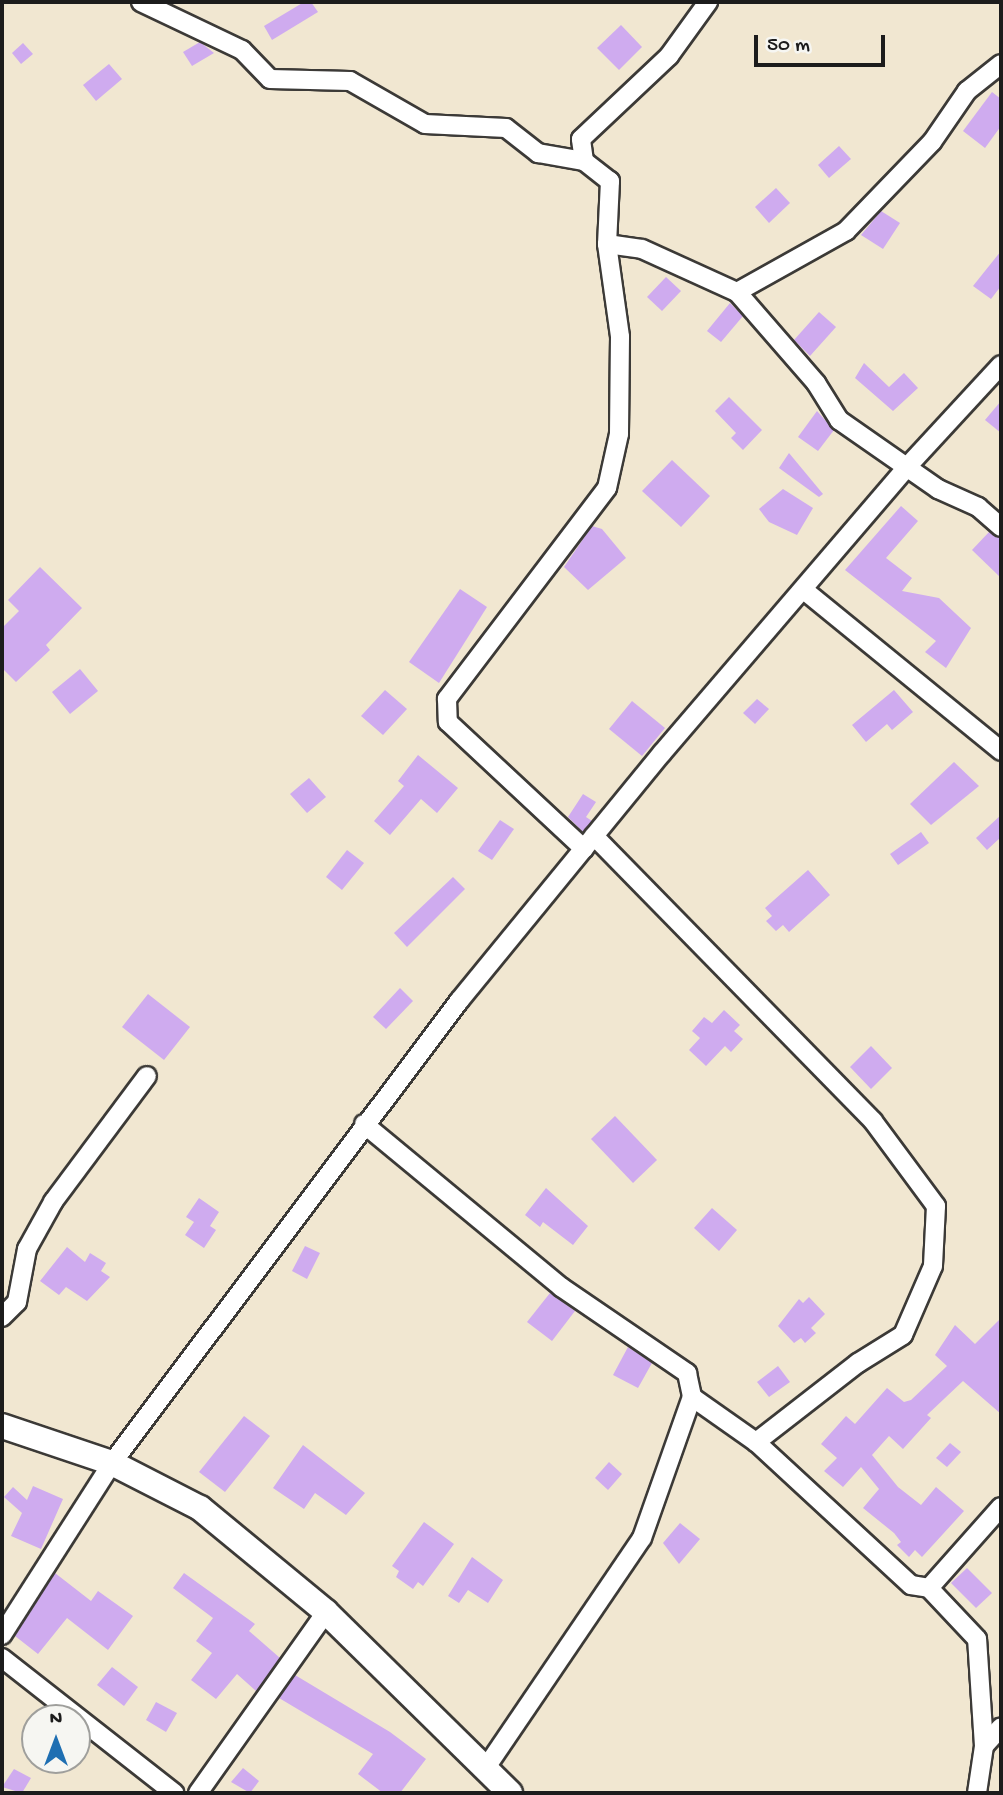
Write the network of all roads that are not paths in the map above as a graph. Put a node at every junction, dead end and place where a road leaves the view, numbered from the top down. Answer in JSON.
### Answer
{"nodes":[{"id":1,"x":141,"y":2,"type":"edge"},
{"id":2,"x":708,"y":2,"type":"edge"},
{"id":3,"x":1001,"y":64,"type":"edge"},
{"id":4,"x":584,"y":161,"type":"junction"},
{"id":5,"x":607,"y":244,"type":"junction"},
{"id":6,"x":737,"y":292,"type":"junction"},
{"id":7,"x":1001,"y":365,"type":"edge"},
{"id":8,"x":906,"y":468,"type":"junction"},
{"id":9,"x":1001,"y":527,"type":"edge"},
{"id":10,"x":805,"y":591,"type":"junction"},
{"id":11,"x":1001,"y":751,"type":"edge"},
{"id":12,"x":589,"y":842,"type":"junction"},
{"id":13,"x":147,"y":1076,"type":"dead end"},
{"id":14,"x":364,"y":1124,"type":"junction"},
{"id":15,"x":2,"y":1317,"type":"edge"},
{"id":16,"x":692,"y":1397,"type":"junction"},
{"id":17,"x":2,"y":1426,"type":"edge"},
{"id":18,"x":755,"y":1442,"type":"junction"},
{"id":19,"x":112,"y":1463,"type":"junction"},
{"id":20,"x":1001,"y":1507,"type":"edge"},
{"id":21,"x":929,"y":1588,"type":"junction"},
{"id":22,"x":326,"y":1612,"type":"junction"},
{"id":23,"x":2,"y":1635,"type":"edge"},
{"id":24,"x":2,"y":1658,"type":"edge"},
{"id":25,"x":1001,"y":1727,"type":"edge"},
{"id":26,"x":984,"y":1746,"type":"junction"},
{"id":27,"x":485,"y":1769,"type":"junction"},
{"id":28,"x":174,"y":1793,"type":"edge"},
{"id":29,"x":198,"y":1793,"type":"edge"},
{"id":30,"x":510,"y":1793,"type":"edge"},
{"id":31,"x":977,"y":1793,"type":"edge"}],
"edges":[{"from":1,"to":4,"type":"street"},
{"from":2,"to":4,"type":"street"},
{"from":3,"to":6,"type":"street"},
{"from":4,"to":5,"type":"street"},
{"from":5,"to":6,"type":"street"},
{"from":5,"to":12,"type":"street"},
{"from":6,"to":8,"type":"street"},
{"from":7,"to":8,"type":"street"},
{"from":8,"to":9,"type":"street"},
{"from":8,"to":10,"type":"street"},
{"from":10,"to":11,"type":"street"},
{"from":10,"to":12,"type":"street"},
{"from":12,"to":14,"type":"street"},
{"from":12,"to":18,"type":"street"},
{"from":13,"to":15,"type":"street"},
{"from":14,"to":16,"type":"street"},
{"from":14,"to":19,"type":"street"},
{"from":16,"to":18,"type":"street"},
{"from":16,"to":27,"type":"street"},
{"from":17,"to":19,"type":"street"},
{"from":18,"to":21,"type":"street"},
{"from":19,"to":22,"type":"street"},
{"from":19,"to":23,"type":"street"},
{"from":20,"to":21,"type":"street"},
{"from":21,"to":26,"type":"street"},
{"from":22,"to":27,"type":"street"},
{"from":22,"to":29,"type":"street"},
{"from":24,"to":28,"type":"street"},
{"from":25,"to":26,"type":"street"},
{"from":26,"to":31,"type":"street"},
{"from":27,"to":30,"type":"street"}]}
